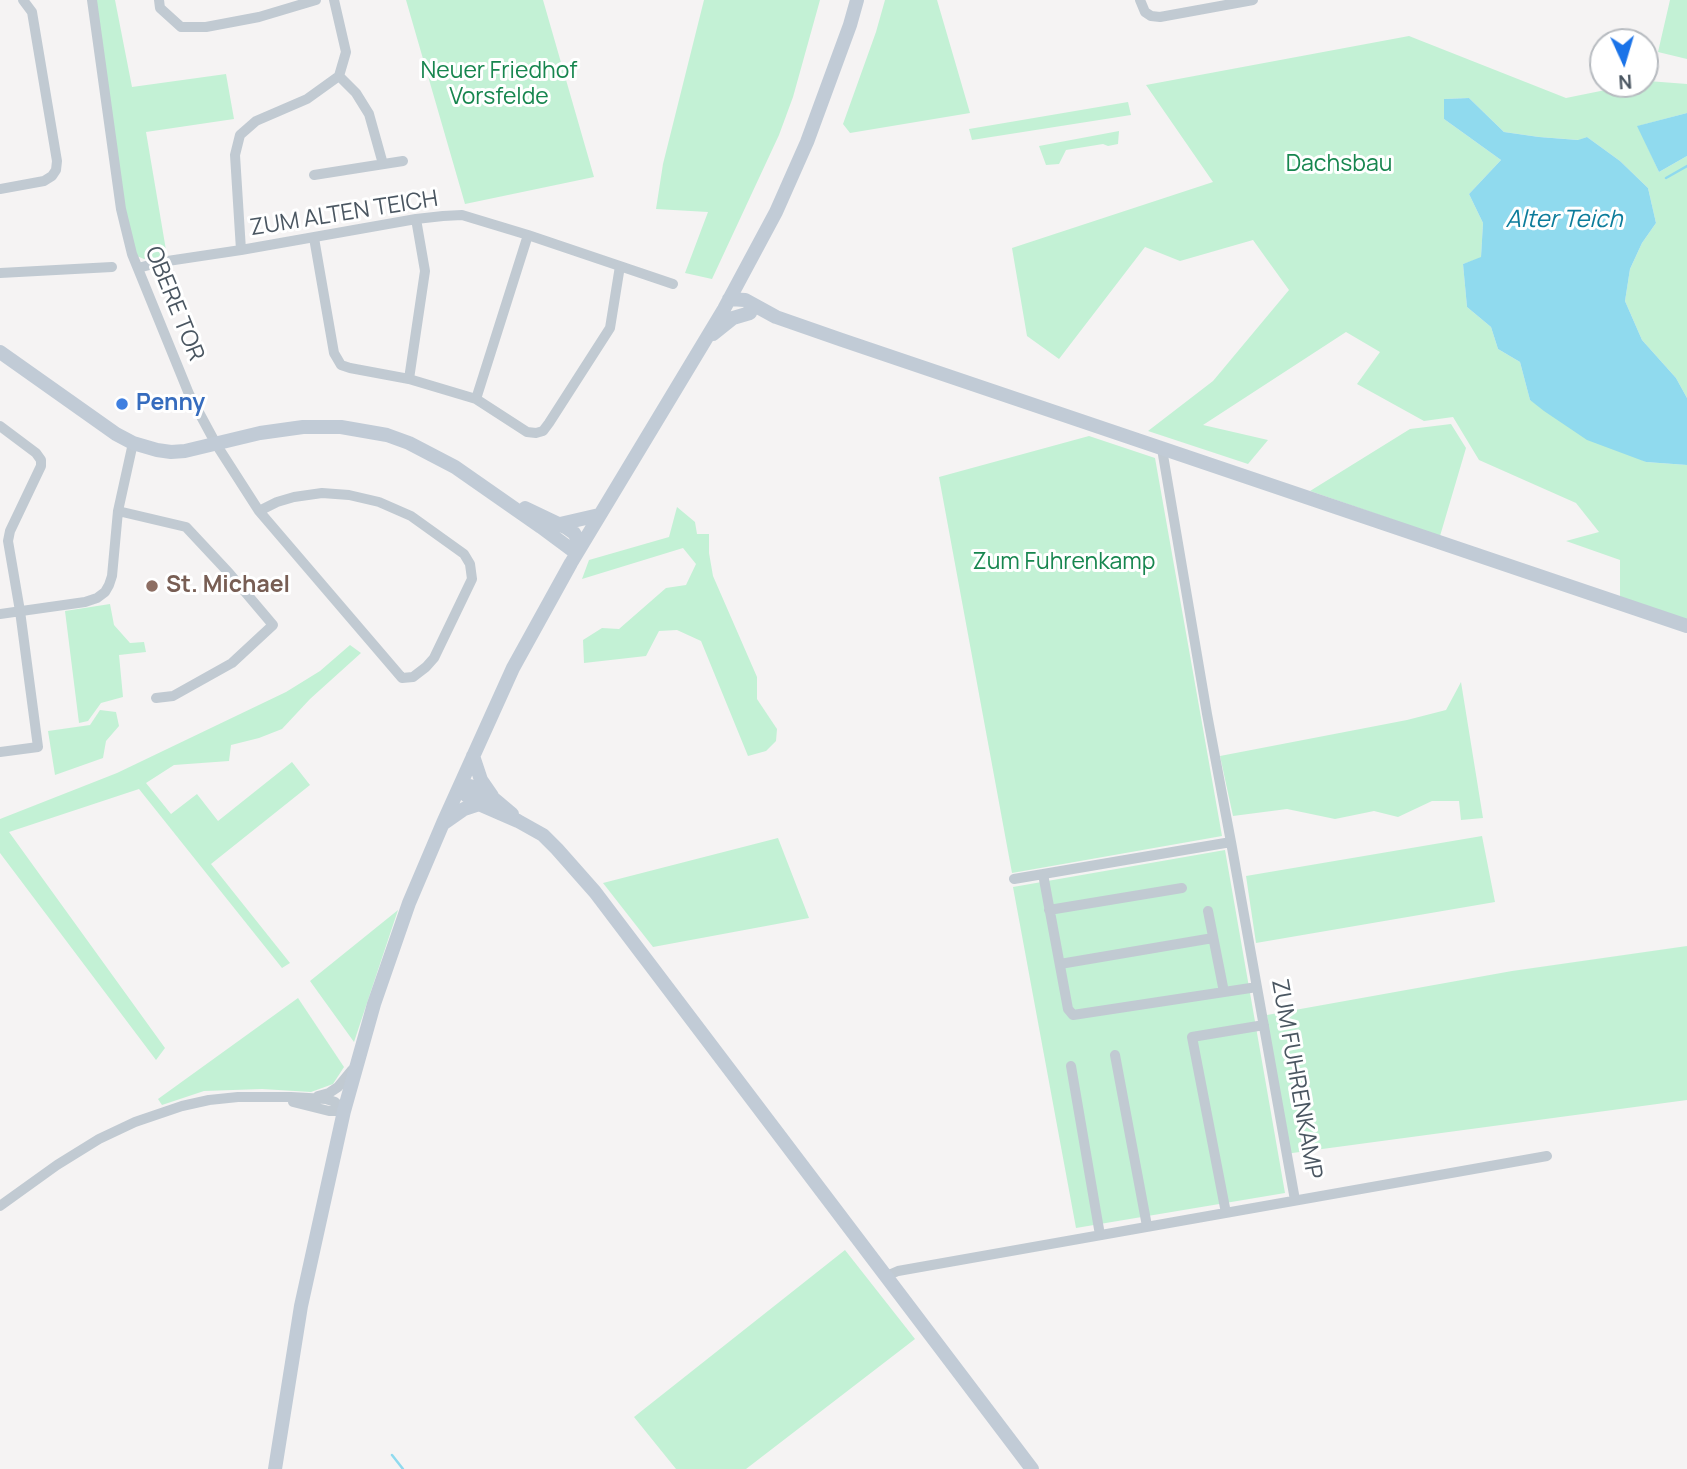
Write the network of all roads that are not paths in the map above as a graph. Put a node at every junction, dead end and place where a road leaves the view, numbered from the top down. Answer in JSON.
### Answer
{"nodes":[{"id":1,"x":23,"y":0,"type":"edge"},
{"id":2,"x":92,"y":0,"type":"edge"},
{"id":3,"x":159,"y":0,"type":"edge"},
{"id":4,"x":316,"y":0,"type":"edge"},
{"id":5,"x":334,"y":0,"type":"edge"},
{"id":6,"x":857,"y":0,"type":"edge"},
{"id":7,"x":1140,"y":0,"type":"edge"},
{"id":8,"x":1253,"y":0,"type":"edge"},
{"id":9,"x":1234,"y":2,"type":"edge"},
{"id":10,"x":339,"y":76,"type":"junction"},
{"id":11,"x":403,"y":161,"type":"dead end"},
{"id":12,"x":383,"y":164,"type":"junction"},
{"id":13,"x":314,"y":175,"type":"dead end"},
{"id":14,"x":0,"y":189,"type":"edge"},
{"id":15,"x":416,"y":219,"type":"junction"},
{"id":16,"x":528,"y":235,"type":"junction"},
{"id":17,"x":314,"y":237,"type":"junction"},
{"id":18,"x":241,"y":250,"type":"junction"},
{"id":19,"x":620,"y":266,"type":"junction"},
{"id":20,"x":112,"y":267,"type":"dead end"},
{"id":21,"x":138,"y":268,"type":"junction"},
{"id":22,"x":0,"y":273,"type":"edge"},
{"id":23,"x":673,"y":284,"type":"dead end"},
{"id":24,"x":729,"y":299,"type":"junction"},
{"id":25,"x":750,"y":313,"type":"junction"},
{"id":26,"x":776,"y":317,"type":"junction"},
{"id":27,"x":702,"y":345,"type":"junction"},
{"id":28,"x":0,"y":352,"type":"edge"},
{"id":29,"x":409,"y":379,"type":"junction"},
{"id":30,"x":476,"y":399,"type":"junction"},
{"id":31,"x":0,"y":426,"type":"edge"},
{"id":32,"x":133,"y":443,"type":"junction"},
{"id":33,"x":216,"y":444,"type":"junction"},
{"id":34,"x":1162,"y":449,"type":"junction"},
{"id":35,"x":496,"y":495,"type":"junction"},
{"id":36,"x":259,"y":510,"type":"junction"},
{"id":37,"x":118,"y":511,"type":"junction"},
{"id":38,"x":599,"y":515,"type":"junction"},
{"id":39,"x":560,"y":524,"type":"junction"},
{"id":40,"x":579,"y":549,"type":"junction"},
{"id":41,"x":20,"y":611,"type":"junction"},
{"id":42,"x":0,"y":614,"type":"edge"},
{"id":43,"x":1687,"y":626,"type":"edge"},
{"id":44,"x":156,"y":698,"type":"dead end"},
{"id":45,"x":0,"y":752,"type":"edge"},
{"id":46,"x":473,"y":756,"type":"junction"},
{"id":47,"x":460,"y":786,"type":"junction"},
{"id":48,"x":493,"y":798,"type":"junction"},
{"id":49,"x":479,"y":804,"type":"junction"},
{"id":50,"x":519,"y":821,"type":"junction"},
{"id":51,"x":443,"y":823,"type":"junction"},
{"id":52,"x":1231,"y":842,"type":"junction"},
{"id":53,"x":1043,"y":874,"type":"junction"},
{"id":54,"x":1014,"y":879,"type":"dead end"},
{"id":55,"x":1182,"y":888,"type":"dead end"},
{"id":56,"x":1049,"y":910,"type":"junction"},
{"id":57,"x":1208,"y":911,"type":"dead end"},
{"id":58,"x":1213,"y":937,"type":"junction"},
{"id":59,"x":1060,"y":964,"type":"junction"},
{"id":60,"x":1257,"y":986,"type":"junction"},
{"id":61,"x":1224,"y":992,"type":"junction"},
{"id":62,"x":1264,"y":1026,"type":"junction"},
{"id":63,"x":1115,"y":1055,"type":"dead end"},
{"id":64,"x":358,"y":1061,"type":"junction"},
{"id":65,"x":1071,"y":1066,"type":"dead end"},
{"id":66,"x":272,"y":1097,"type":"junction"},
{"id":67,"x":314,"y":1098,"type":"junction"},
{"id":68,"x":344,"y":1111,"type":"junction"},
{"id":69,"x":1546,"y":1156,"type":"dead end"},
{"id":70,"x":1295,"y":1200,"type":"junction"},
{"id":71,"x":0,"y":1206,"type":"edge"},
{"id":72,"x":1226,"y":1213,"type":"junction"},
{"id":73,"x":1147,"y":1226,"type":"junction"},
{"id":74,"x":1100,"y":1235,"type":"junction"},
{"id":75,"x":887,"y":1279,"type":"junction"},
{"id":76,"x":275,"y":1469,"type":"edge"},
{"id":77,"x":1032,"y":1469,"type":"edge"}],
"edges":[{"from":1,"to":14,"type":"street"},
{"from":2,"to":21,"type":"street","name":"OBERE TOR"},
{"from":3,"to":4,"type":"street"},
{"from":5,"to":10,"type":"street"},
{"from":6,"to":24,"type":"main road"},
{"from":7,"to":9,"type":"street"},
{"from":8,"to":9,"type":"street"},
{"from":10,"to":12,"type":"street"},
{"from":10,"to":18,"type":"street"},
{"from":11,"to":12,"type":"street"},
{"from":12,"to":13,"type":"street"},
{"from":15,"to":16,"type":"street","name":"ZUM ALTEN TEICH"},
{"from":15,"to":17,"type":"street","name":"ZUM ALTEN TEICH"},
{"from":15,"to":29,"type":"street"},
{"from":16,"to":19,"type":"street","name":"ZUM ALTEN TEICH"},
{"from":16,"to":30,"type":"street"},
{"from":17,"to":18,"type":"street","name":"ZUM ALTEN TEICH"},
{"from":17,"to":29,"type":"street"},
{"from":18,"to":21,"type":"street","name":"ZUM ALTEN TEICH"},
{"from":19,"to":23,"type":"street","name":"ZUM ALTEN TEICH"},
{"from":19,"to":30,"type":"street"},
{"from":20,"to":22,"type":"street"},
{"from":21,"to":33,"type":"street","name":"OBERE TOR"},
{"from":24,"to":25,"type":"main road"},
{"from":24,"to":26,"type":"main road"},
{"from":24,"to":27,"type":"main road"},
{"from":25,"to":26,"type":"main road"},
{"from":25,"to":27,"type":"main road"},
{"from":26,"to":34,"type":"main road"},
{"from":27,"to":38,"type":"main road"},
{"from":28,"to":32,"type":"main road"},
{"from":29,"to":30,"type":"street"},
{"from":31,"to":41,"type":"street"},
{"from":32,"to":33,"type":"main road"},
{"from":32,"to":37,"type":"street"},
{"from":33,"to":35,"type":"main road"},
{"from":33,"to":36,"type":"street","name":"OBERE TOR"},
{"from":34,"to":43,"type":"main road"},
{"from":34,"to":52,"type":"street","name":"ZUM FUHRENKAMP"},
{"from":35,"to":39,"type":"main road"},
{"from":35,"to":40,"type":"main road"},
{"from":36,"to":36,"type":"street","name":"OBERE TOR"},
{"from":37,"to":41,"type":"street"},
{"from":37,"to":44,"type":"street"},
{"from":38,"to":39,"type":"main road"},
{"from":38,"to":40,"type":"main road"},
{"from":39,"to":40,"type":"main road"},
{"from":40,"to":46,"type":"main road"},
{"from":41,"to":42,"type":"street"},
{"from":41,"to":45,"type":"street"},
{"from":46,"to":47,"type":"main road"},
{"from":46,"to":48,"type":"main road"},
{"from":47,"to":48,"type":"main road"},
{"from":47,"to":49,"type":"main road"},
{"from":47,"to":51,"type":"main road"},
{"from":48,"to":50,"type":"main road"},
{"from":49,"to":50,"type":"main road"},
{"from":49,"to":51,"type":"main road"},
{"from":50,"to":75,"type":"main road"},
{"from":51,"to":64,"type":"main road"},
{"from":52,"to":53,"type":"street"},
{"from":52,"to":60,"type":"street","name":"ZUM FUHRENKAMP"},
{"from":53,"to":54,"type":"street"},
{"from":53,"to":56,"type":"street"},
{"from":55,"to":56,"type":"street"},
{"from":56,"to":59,"type":"street"},
{"from":57,"to":58,"type":"street"},
{"from":58,"to":59,"type":"street"},
{"from":58,"to":61,"type":"street"},
{"from":59,"to":61,"type":"street"},
{"from":60,"to":61,"type":"street"},
{"from":60,"to":62,"type":"street","name":"ZUM FUHRENKAMP"},
{"from":62,"to":70,"type":"street","name":"ZUM FUHRENKAMP"},
{"from":62,"to":72,"type":"street"},
{"from":63,"to":73,"type":"street"},
{"from":64,"to":67,"type":"street"},
{"from":64,"to":68,"type":"main road"},
{"from":65,"to":74,"type":"street"},
{"from":66,"to":67,"type":"street"},
{"from":66,"to":68,"type":"street"},
{"from":66,"to":71,"type":"street"},
{"from":67,"to":68,"type":"street"},
{"from":68,"to":76,"type":"main road"},
{"from":69,"to":70,"type":"street"},
{"from":70,"to":72,"type":"street"},
{"from":72,"to":73,"type":"street"},
{"from":73,"to":74,"type":"street"},
{"from":74,"to":75,"type":"street"},
{"from":75,"to":77,"type":"main road"}]}
